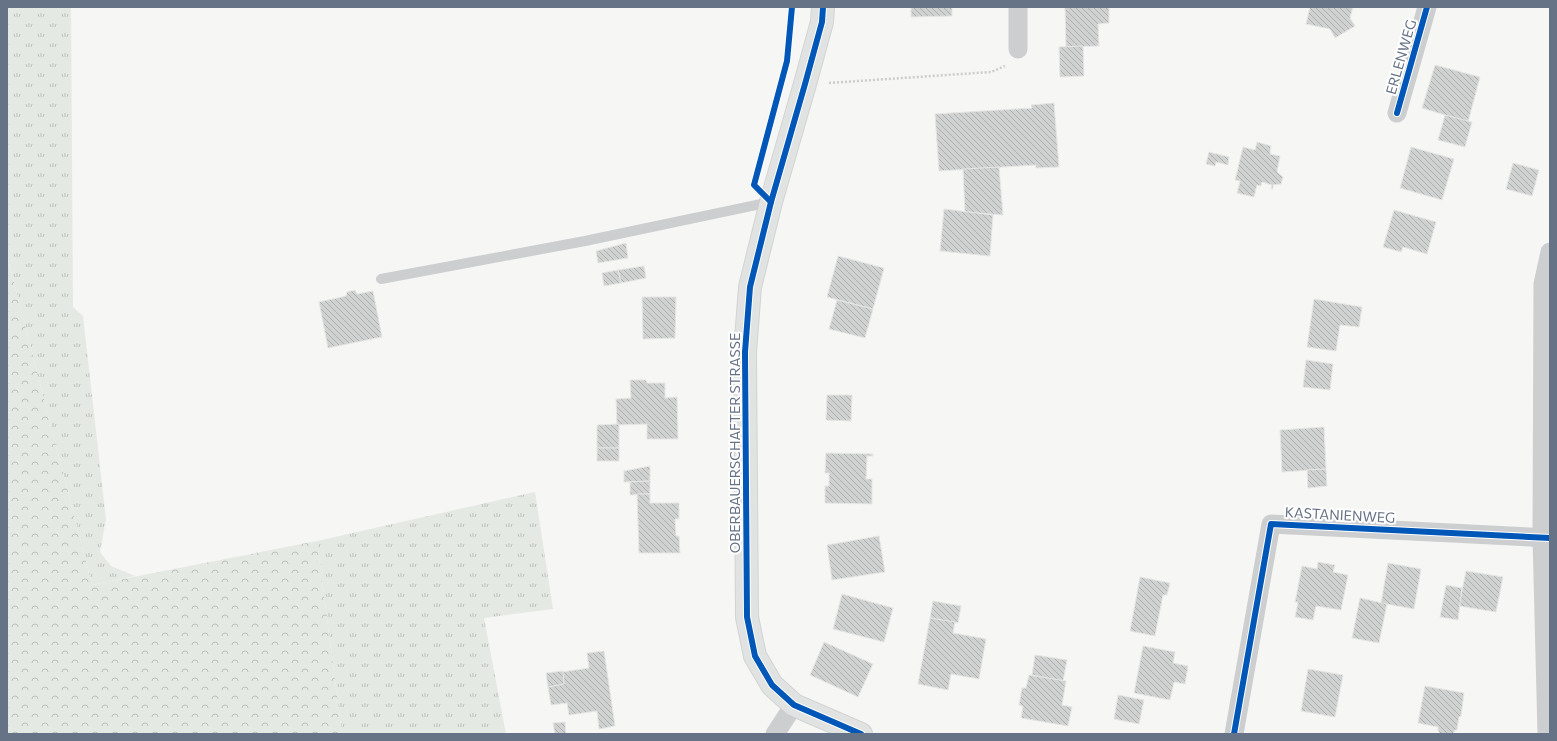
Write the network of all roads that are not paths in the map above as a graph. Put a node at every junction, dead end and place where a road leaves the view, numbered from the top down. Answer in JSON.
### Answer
{"nodes":[{"id":1,"x":823,"y":7,"type":"edge"},
{"id":2,"x":1018,"y":7,"type":"edge"},
{"id":3,"x":1427,"y":7,"type":"edge"},
{"id":4,"x":1018,"y":50,"type":"road end"},
{"id":5,"x":1398,"y":113,"type":"dead end"},
{"id":6,"x":771,"y":202,"type":"junction"},
{"id":7,"x":1550,"y":252,"type":"edge"},
{"id":8,"x":381,"y":279,"type":"dead end"},
{"id":9,"x":1546,"y":537,"type":"edge"},
{"id":10,"x":794,"y":705,"type":"junction"},
{"id":11,"x":775,"y":734,"type":"edge"},
{"id":12,"x":861,"y":734,"type":"edge"},
{"id":13,"x":1234,"y":734,"type":"edge"},
{"id":14,"x":1547,"y":734,"type":"edge"}],
"edges":[{"from":1,"to":6,"type":"main road","name":"OBERBAUERSCHAFTER STRASSE"},
{"from":2,"to":4,"type":"street"},
{"from":3,"to":5,"type":"street","name":"ERLENWEG"},
{"from":6,"to":8,"type":"lane"},
{"from":6,"to":10,"type":"main road","name":"OBERBAUERSCHAFTER STRASSE"},
{"from":7,"to":9,"type":"street"},
{"from":9,"to":13,"type":"street","name":"KASTANIENWEG"},
{"from":9,"to":14,"type":"street"},
{"from":10,"to":11,"type":"street"},
{"from":10,"to":12,"type":"main road","name":"OBERBAUERSCHAFTER STRASSE"}]}
